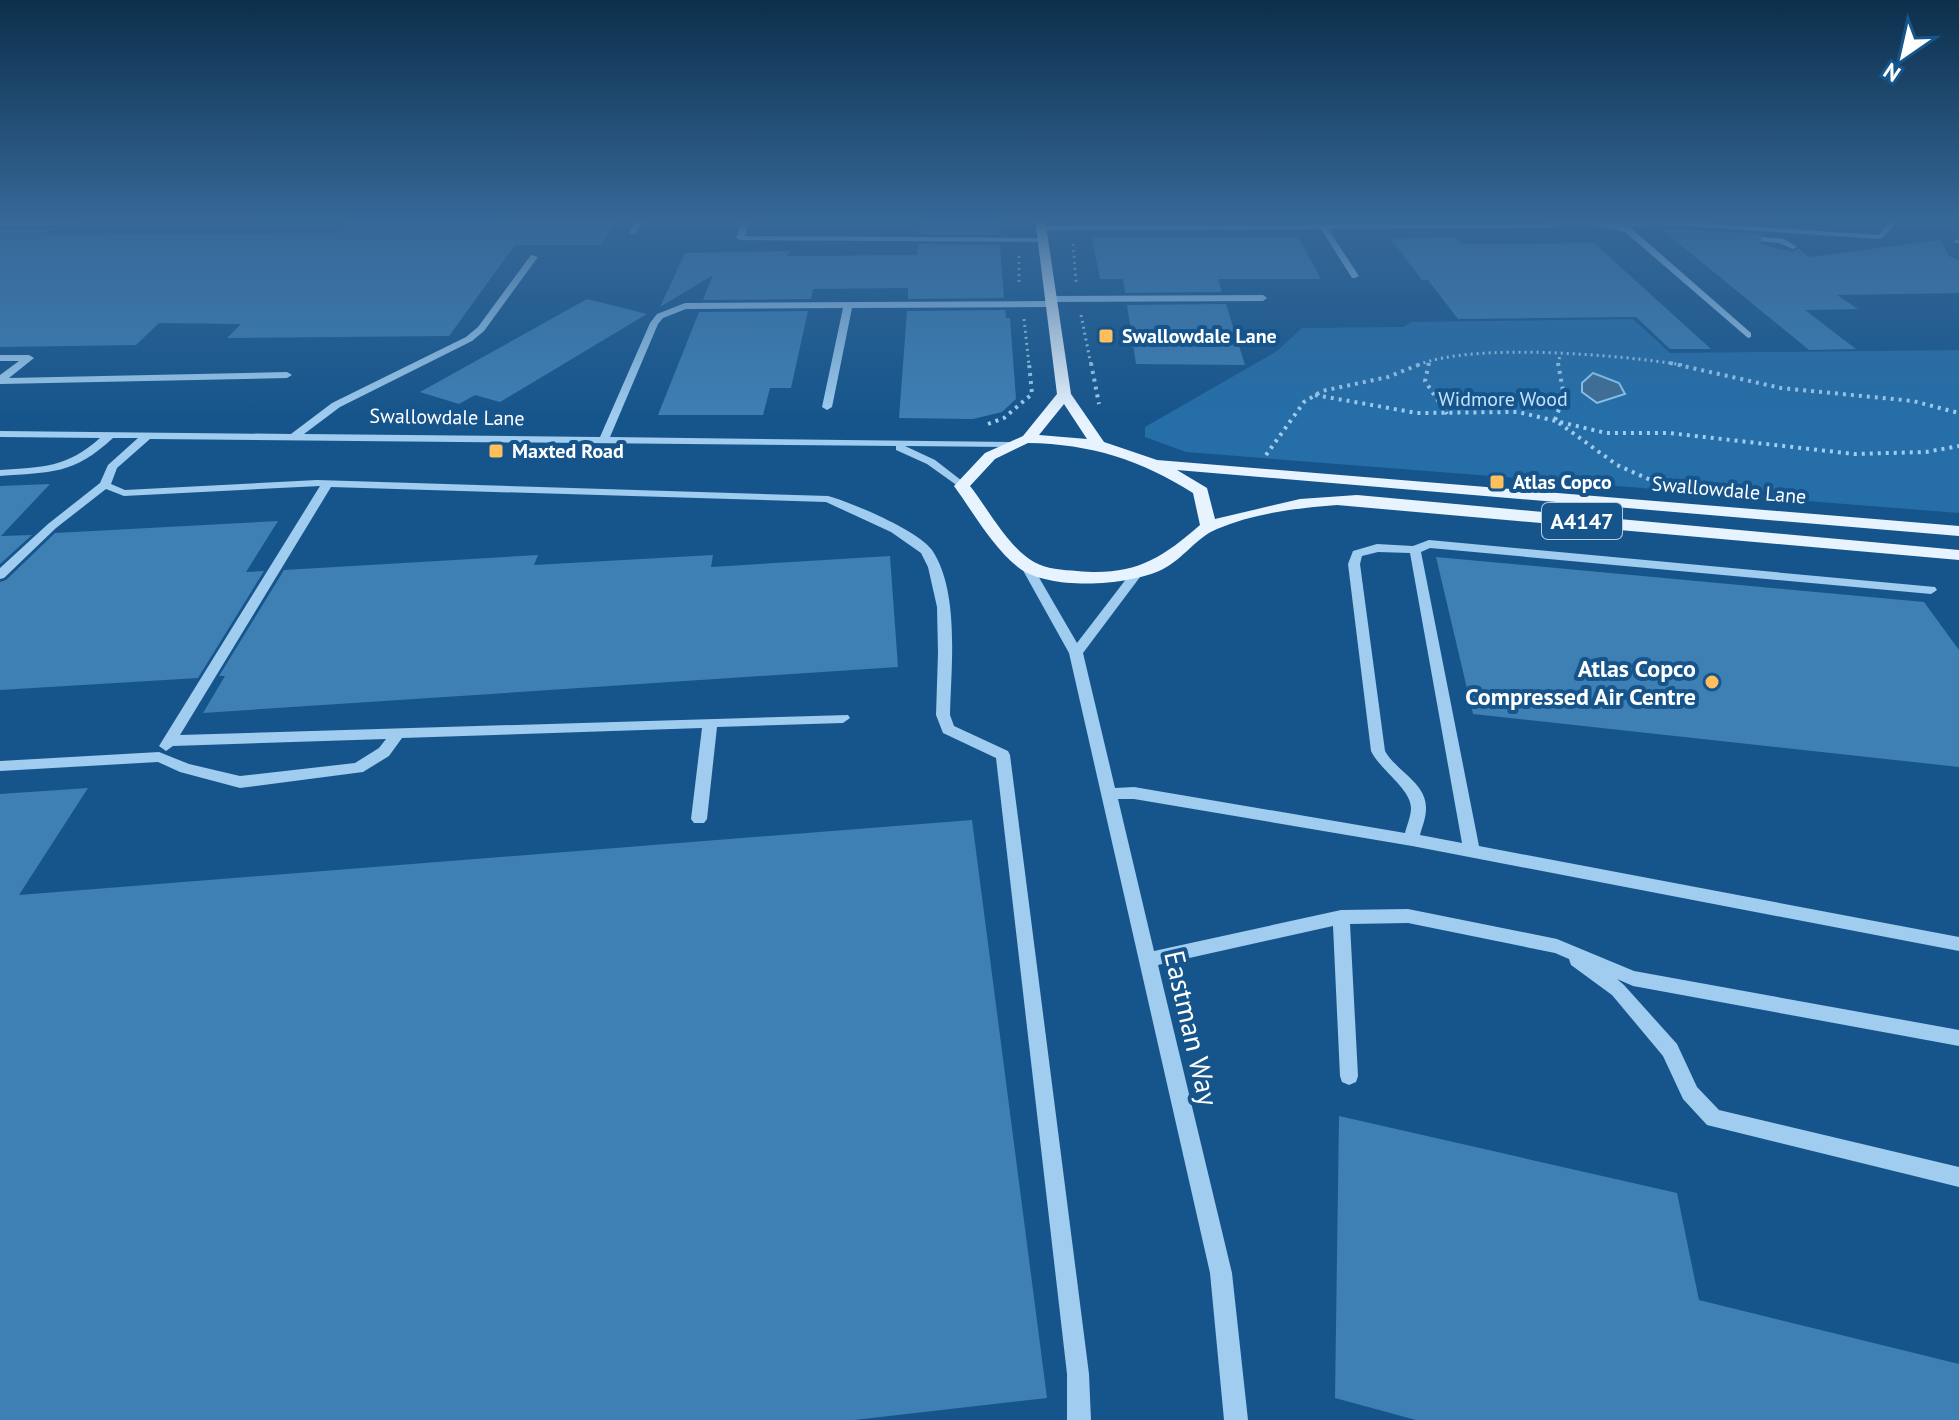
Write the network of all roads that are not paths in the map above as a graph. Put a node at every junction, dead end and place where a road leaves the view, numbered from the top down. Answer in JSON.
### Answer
{"nodes":[{"id":1,"x":513,"y":285,"type":"edge"},
{"id":2,"x":1047,"y":285,"type":"edge"},
{"id":3,"x":1691,"y":285,"type":"edge"},
{"id":4,"x":1263,"y":298,"type":"dead end"},
{"id":5,"x":1049,"y":301,"type":"junction"},
{"id":6,"x":848,"y":304,"type":"junction"},
{"id":7,"x":1748,"y":335,"type":"dead end"},
{"id":8,"x":0,"y":358,"type":"edge"},
{"id":9,"x":287,"y":375,"type":"dead end"},
{"id":10,"x":0,"y":381,"type":"edge"},
{"id":11,"x":1064,"y":394,"type":"junction"},
{"id":12,"x":827,"y":407,"type":"dead end"},
{"id":13,"x":0,"y":434,"type":"edge"},
{"id":14,"x":110,"y":435,"type":"junction"},
{"id":15,"x":147,"y":436,"type":"junction"},
{"id":16,"x":292,"y":438,"type":"junction"},
{"id":17,"x":1028,"y":439,"type":"junction"},
{"id":18,"x":603,"y":441,"type":"junction"},
{"id":19,"x":1007,"y":444,"type":"junction"},
{"id":20,"x":1098,"y":444,"type":"junction"},
{"id":21,"x":893,"y":445,"type":"junction"},
{"id":22,"x":1160,"y":464,"type":"junction"},
{"id":23,"x":0,"y":473,"type":"edge"},
{"id":24,"x":327,"y":484,"type":"junction"},
{"id":25,"x":105,"y":485,"type":"junction"},
{"id":26,"x":962,"y":486,"type":"junction"},
{"id":27,"x":1208,"y":526,"type":"junction"},
{"id":28,"x":1959,"y":531,"type":"edge"},
{"id":29,"x":1415,"y":550,"type":"junction"},
{"id":30,"x":1959,"y":555,"type":"edge"},
{"id":31,"x":1026,"y":565,"type":"junction"},
{"id":32,"x":0,"y":575,"type":"edge"},
{"id":33,"x":1134,"y":577,"type":"junction"},
{"id":34,"x":1931,"y":590,"type":"dead end"},
{"id":35,"x":1076,"y":653,"type":"junction"},
{"id":36,"x":843,"y":718,"type":"dead end"},
{"id":37,"x":710,"y":723,"type":"junction"},
{"id":38,"x":397,"y":734,"type":"junction"},
{"id":39,"x":169,"y":741,"type":"junction"},
{"id":40,"x":159,"y":757,"type":"junction"},
{"id":41,"x":0,"y":766,"type":"edge"},
{"id":42,"x":1110,"y":794,"type":"junction"},
{"id":43,"x":699,"y":819,"type":"dead end"},
{"id":44,"x":1412,"y":840,"type":"junction"},
{"id":45,"x":1472,"y":852,"type":"junction"},
{"id":46,"x":1341,"y":917,"type":"junction"},
{"id":47,"x":1959,"y":944,"type":"edge"},
{"id":48,"x":1557,"y":946,"type":"junction"},
{"id":49,"x":1147,"y":960,"type":"junction"},
{"id":50,"x":1959,"y":1038,"type":"edge"},
{"id":51,"x":1349,"y":1076,"type":"dead end"},
{"id":52,"x":1959,"y":1177,"type":"edge"},
{"id":53,"x":1079,"y":1420,"type":"edge"},
{"id":54,"x":1236,"y":1420,"type":"edge"}],
"edges":[{"from":1,"to":16,"type":"street"},
{"from":2,"to":5,"type":"main road"},
{"from":3,"to":7,"type":"street"},
{"from":4,"to":5,"type":"street"},
{"from":5,"to":6,"type":"street"},
{"from":5,"to":11,"type":"main road"},
{"from":6,"to":12,"type":"street"},
{"from":6,"to":18,"type":"street"},
{"from":8,"to":10,"type":"street"},
{"from":9,"to":10,"type":"street"},
{"from":11,"to":17,"type":"main road"},
{"from":11,"to":20,"type":"main road"},
{"from":13,"to":14,"type":"street","name":"Swallowdale Lane"},
{"from":14,"to":15,"type":"street","name":"Swallowdale Lane"},
{"from":14,"to":23,"type":"street"},
{"from":15,"to":16,"type":"street","name":"Swallowdale Lane"},
{"from":15,"to":25,"type":"street"},
{"from":16,"to":18,"type":"street","name":"Swallowdale Lane"},
{"from":17,"to":19,"type":"main road"},
{"from":17,"to":20,"type":"main road"},
{"from":18,"to":21,"type":"street","name":"Swallowdale Lane"},
{"from":19,"to":21,"type":"street","name":"Swallowdale Lane"},
{"from":19,"to":26,"type":"main road"},
{"from":20,"to":22,"type":"main road"},
{"from":21,"to":26,"type":"street","name":"Swallowdale Lane"},
{"from":22,"to":27,"type":"main road"},
{"from":22,"to":28,"type":"main road","name":"Swallowdale Lane","number":"A4147"},
{"from":24,"to":25,"type":"street"},
{"from":24,"to":39,"type":"street"},
{"from":24,"to":53,"type":"street"},
{"from":25,"to":32,"type":"street"},
{"from":26,"to":31,"type":"main road"},
{"from":27,"to":30,"type":"main road","name":"Swallowdale Lane","number":"A4147"},
{"from":27,"to":33,"type":"main road"},
{"from":29,"to":34,"type":"street"},
{"from":29,"to":44,"type":"street"},
{"from":29,"to":45,"type":"street"},
{"from":31,"to":33,"type":"main road"},
{"from":31,"to":35,"type":"street","name":"Eastman Way"},
{"from":33,"to":35,"type":"street"},
{"from":35,"to":42,"type":"street","name":"Eastman Way"},
{"from":36,"to":37,"type":"street"},
{"from":37,"to":38,"type":"street"},
{"from":37,"to":43,"type":"street"},
{"from":38,"to":39,"type":"street"},
{"from":38,"to":40,"type":"street"},
{"from":39,"to":40,"type":"street"},
{"from":40,"to":41,"type":"street"},
{"from":42,"to":44,"type":"street"},
{"from":42,"to":49,"type":"street","name":"Eastman Way"},
{"from":44,"to":45,"type":"street"},
{"from":45,"to":47,"type":"street"},
{"from":46,"to":48,"type":"street"},
{"from":46,"to":49,"type":"street"},
{"from":46,"to":51,"type":"street"},
{"from":48,"to":50,"type":"street"},
{"from":48,"to":52,"type":"street"},
{"from":49,"to":54,"type":"street","name":"Eastman Way"}]}
